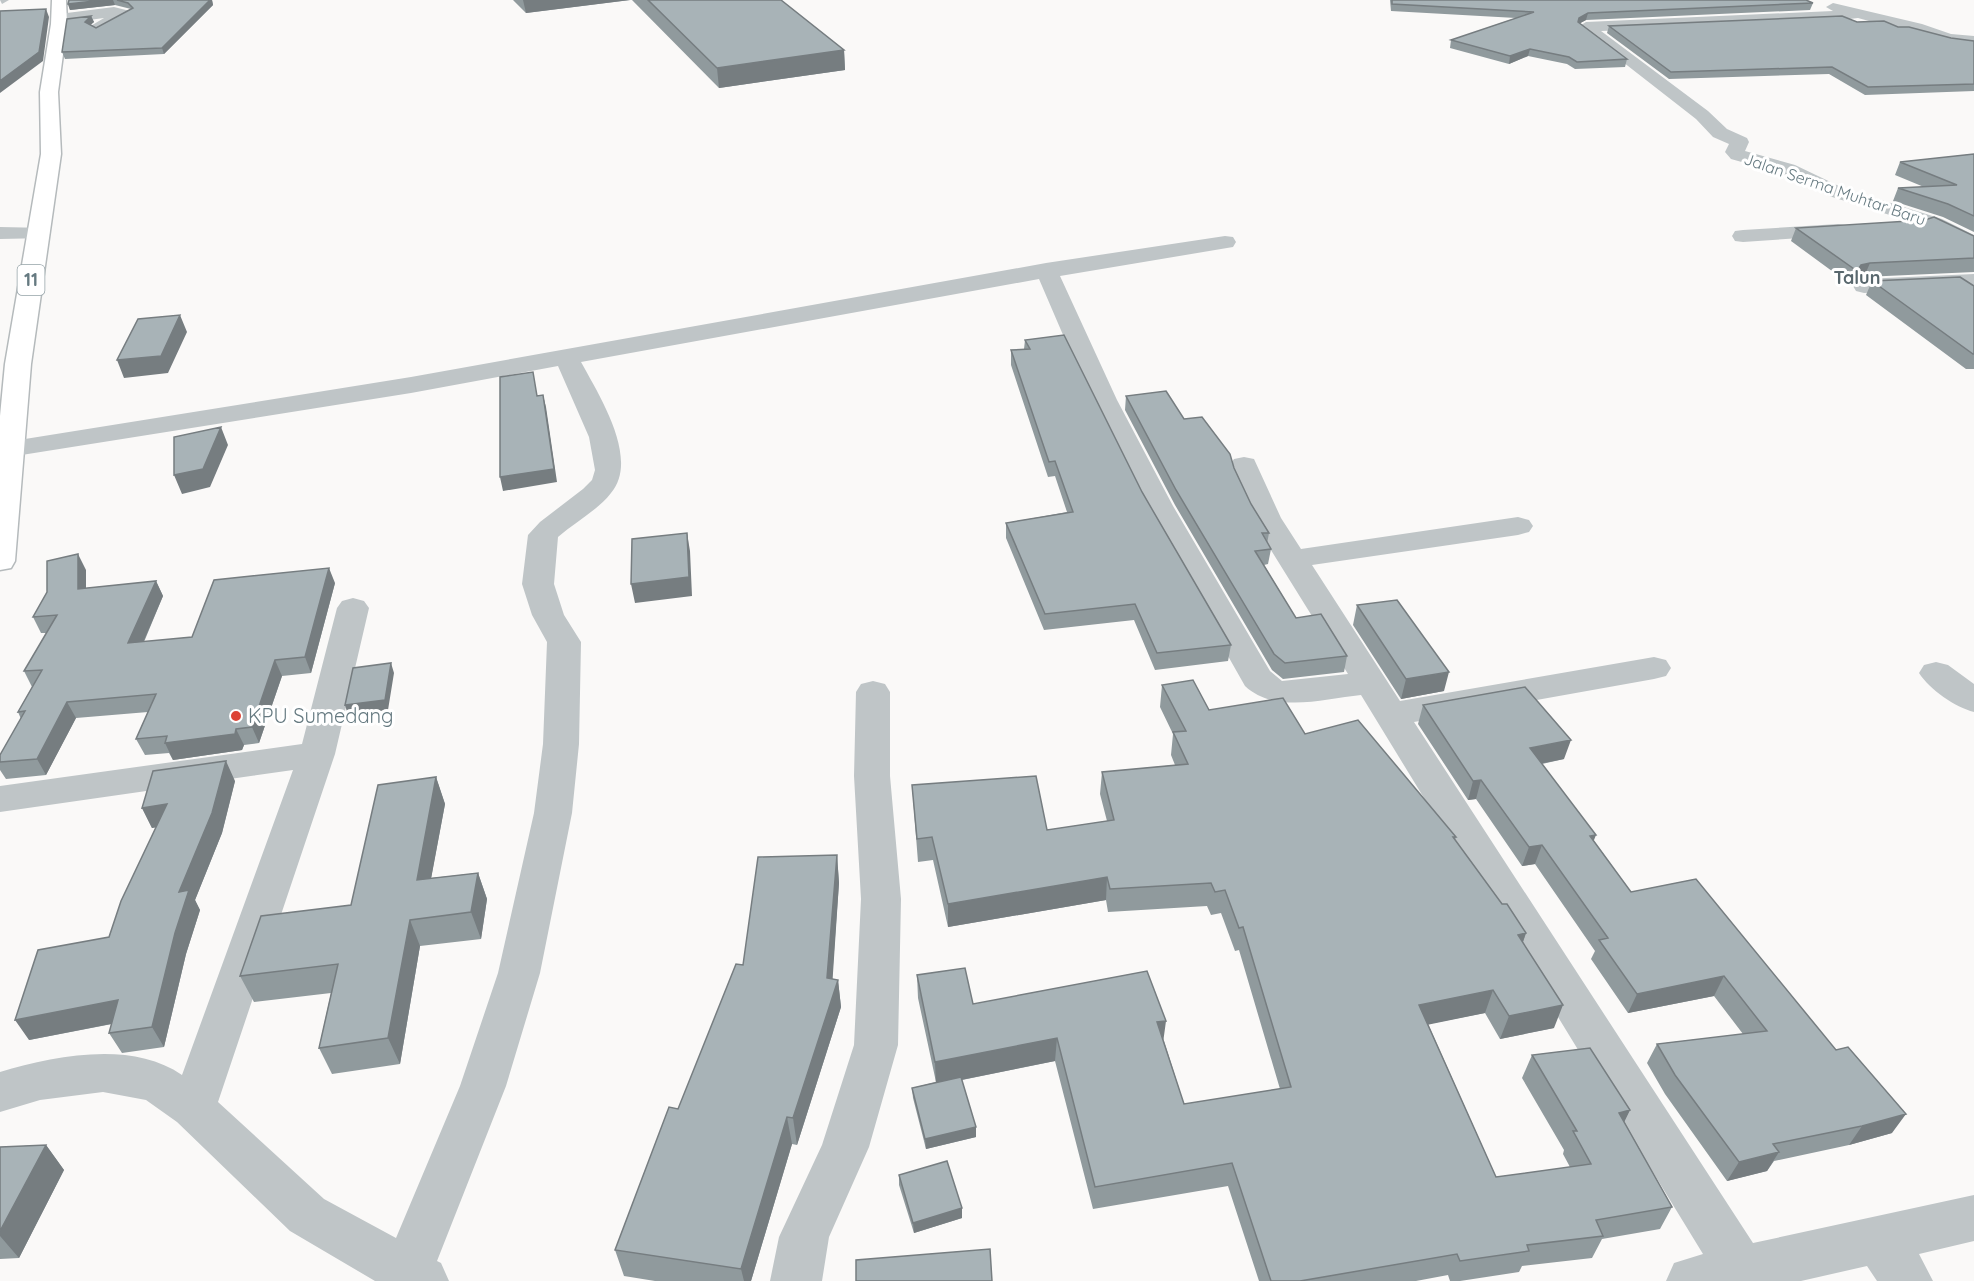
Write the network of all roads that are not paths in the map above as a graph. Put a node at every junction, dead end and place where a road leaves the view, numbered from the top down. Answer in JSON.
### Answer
{"nodes":[{"id":1,"x":1820,"y":3,"type":"dead end"},
{"id":2,"x":59,"y":9,"type":"edge"},
{"id":3,"x":1854,"y":14,"type":"junction"},
{"id":4,"x":97,"y":27,"type":"edge"},
{"id":5,"x":1974,"y":41,"type":"edge"},
{"id":6,"x":1935,"y":224,"type":"junction"},
{"id":7,"x":1879,"y":227,"type":"edge"},
{"id":8,"x":1856,"y":228,"type":"edge"},
{"id":9,"x":39,"y":233,"type":"junction"},
{"id":10,"x":0,"y":234,"type":"edge"},
{"id":11,"x":1743,"y":236,"type":"dead end"},
{"id":12,"x":1225,"y":242,"type":"dead end"},
{"id":13,"x":1974,"y":243,"type":"edge"},
{"id":14,"x":1046,"y":270,"type":"junction"},
{"id":15,"x":1974,"y":281,"type":"edge"},
{"id":16,"x":1864,"y":286,"type":"dead end"},
{"id":17,"x":566,"y":356,"type":"junction"},
{"id":18,"x":9,"y":449,"type":"junction"},
{"id":19,"x":1244,"y":465,"type":"dead end"},
{"id":20,"x":1518,"y":526,"type":"dead end"},
{"id":21,"x":1292,"y":559,"type":"junction"},
{"id":22,"x":0,"y":561,"type":"edge"},
{"id":23,"x":353,"y":608,"type":"dead end"},
{"id":24,"x":1654,"y":668,"type":"dead end"},
{"id":25,"x":1936,"y":673,"type":"dead end"},
{"id":26,"x":1371,"y":683,"type":"junction"},
{"id":27,"x":873,"y":692,"type":"dead end"},
{"id":28,"x":1974,"y":702,"type":"edge"},
{"id":29,"x":1390,"y":715,"type":"junction"},
{"id":30,"x":317,"y":754,"type":"junction"},
{"id":31,"x":0,"y":799,"type":"edge"},
{"id":32,"x":0,"y":1092,"type":"edge"},
{"id":33,"x":193,"y":1107,"type":"junction"},
{"id":34,"x":1974,"y":1218,"type":"edge"},
{"id":35,"x":1878,"y":1239,"type":"junction"},
{"id":36,"x":1742,"y":1271,"type":"junction"},
{"id":37,"x":415,"y":1277,"type":"edge"},
{"id":38,"x":796,"y":1281,"type":"edge"},
{"id":39,"x":1692,"y":1281,"type":"edge"},
{"id":40,"x":1907,"y":1281,"type":"edge"}],
"edges":[{"from":1,"to":3,"type":"street"},
{"from":2,"to":4,"type":"street"},
{"from":2,"to":9,"type":"highway","number":"11"},
{"from":3,"to":5,"type":"street"},
{"from":3,"to":6,"type":"street","name":"Jalan Serma Muhtar Baru"},
{"from":6,"to":7,"type":"street"},
{"from":6,"to":13,"type":"street","name":"Jalan Serma Muhtar Baru"},
{"from":8,"to":11,"type":"street"},
{"from":9,"to":10,"type":"street"},
{"from":9,"to":18,"type":"highway","number":"11"},
{"from":12,"to":14,"type":"street"},
{"from":14,"to":17,"type":"street"},
{"from":14,"to":26,"type":"street"},
{"from":15,"to":16,"type":"street"},
{"from":17,"to":18,"type":"street"},
{"from":17,"to":37,"type":"street"},
{"from":18,"to":22,"type":"highway","number":"11"},
{"from":19,"to":21,"type":"street"},
{"from":20,"to":21,"type":"street"},
{"from":21,"to":26,"type":"street"},
{"from":23,"to":30,"type":"street"},
{"from":24,"to":29,"type":"street"},
{"from":25,"to":28,"type":"street"},
{"from":26,"to":29,"type":"street"},
{"from":27,"to":38,"type":"street"},
{"from":29,"to":36,"type":"street"},
{"from":30,"to":31,"type":"street"},
{"from":30,"to":33,"type":"street"},
{"from":32,"to":33,"type":"street"},
{"from":33,"to":37,"type":"street"},
{"from":34,"to":35,"type":"street"},
{"from":35,"to":36,"type":"street"},
{"from":35,"to":40,"type":"street"},
{"from":36,"to":39,"type":"street"}]}
